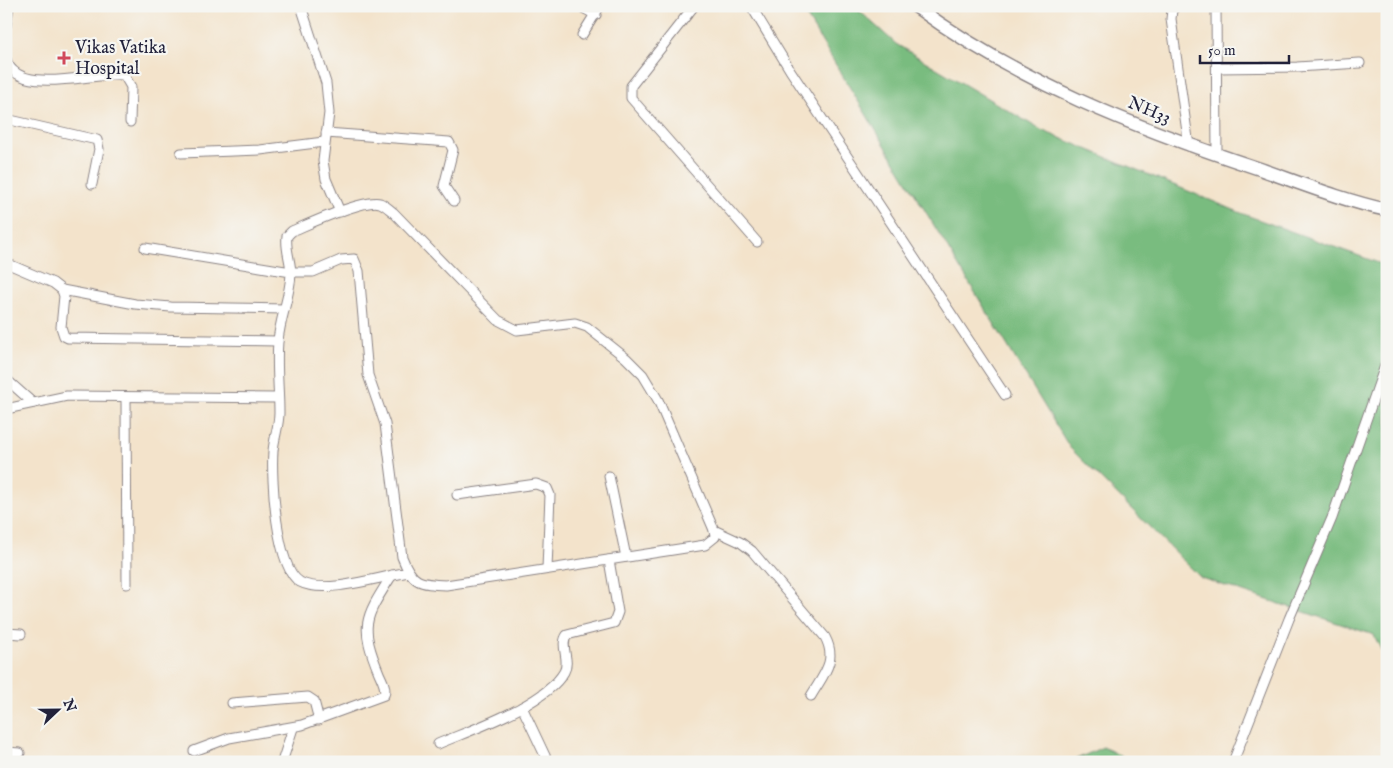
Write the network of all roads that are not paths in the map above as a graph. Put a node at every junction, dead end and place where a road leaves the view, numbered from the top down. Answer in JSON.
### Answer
{"nodes":[{"id":1,"x":9,"y":6,"type":"edge"},
{"id":2,"x":301,"y":6,"type":"edge"},
{"id":3,"x":579,"y":6,"type":"edge"},
{"id":4,"x":600,"y":6,"type":"edge"},
{"id":5,"x":694,"y":6,"type":"edge"},
{"id":6,"x":751,"y":6,"type":"edge"},
{"id":7,"x":915,"y":6,"type":"edge"},
{"id":8,"x":1176,"y":6,"type":"edge"},
{"id":9,"x":1216,"y":6,"type":"edge"},
{"id":10,"x":596,"y":15,"type":"junction"},
{"id":11,"x":6,"y":26,"type":"edge"},
{"id":12,"x":582,"y":35,"type":"dead end"},
{"id":13,"x":6,"y":59,"type":"edge"},
{"id":14,"x":1360,"y":63,"type":"dead end"},
{"id":15,"x":1217,"y":68,"type":"junction"},
{"id":16,"x":6,"y":120,"type":"edge"},
{"id":17,"x":130,"y":122,"type":"dead end"},
{"id":18,"x":325,"y":138,"type":"junction"},
{"id":19,"x":1189,"y":146,"type":"junction"},
{"id":20,"x":181,"y":152,"type":"dead end"},
{"id":21,"x":1217,"y":155,"type":"junction"},
{"id":22,"x":92,"y":184,"type":"dead end"},
{"id":23,"x":454,"y":201,"type":"dead end"},
{"id":24,"x":1387,"y":210,"type":"edge"},
{"id":25,"x":340,"y":212,"type":"junction"},
{"id":26,"x":757,"y":242,"type":"dead end"},
{"id":27,"x":145,"y":248,"type":"dead end"},
{"id":28,"x":6,"y":263,"type":"edge"},
{"id":29,"x":291,"y":272,"type":"junction"},
{"id":30,"x":62,"y":290,"type":"junction"},
{"id":31,"x":284,"y":308,"type":"junction"},
{"id":32,"x":278,"y":342,"type":"junction"},
{"id":33,"x":1387,"y":360,"type":"edge"},
{"id":34,"x":6,"y":379,"type":"edge"},
{"id":35,"x":1004,"y":395,"type":"dead end"},
{"id":36,"x":126,"y":398,"type":"junction"},
{"id":37,"x":278,"y":398,"type":"junction"},
{"id":38,"x":33,"y":403,"type":"junction"},
{"id":39,"x":6,"y":409,"type":"edge"},
{"id":40,"x":609,"y":476,"type":"dead end"},
{"id":41,"x":458,"y":495,"type":"dead end"},
{"id":42,"x":714,"y":530,"type":"junction"},
{"id":43,"x":626,"y":557,"type":"junction"},
{"id":44,"x":609,"y":560,"type":"junction"},
{"id":45,"x":547,"y":569,"type":"junction"},
{"id":46,"x":408,"y":572,"type":"junction"},
{"id":47,"x":392,"y":575,"type":"junction"},
{"id":48,"x":127,"y":584,"type":"dead end"},
{"id":49,"x":6,"y":633,"type":"edge"},
{"id":50,"x":21,"y":634,"type":"dead end"},
{"id":51,"x":811,"y":696,"type":"dead end"},
{"id":52,"x":232,"y":703,"type":"dead end"},
{"id":53,"x":522,"y":707,"type":"junction"},
{"id":54,"x":319,"y":720,"type":"junction"},
{"id":55,"x":292,"y":728,"type":"junction"},
{"id":56,"x":438,"y":744,"type":"dead end"},
{"id":57,"x":194,"y":751,"type":"dead end"},
{"id":58,"x":6,"y":752,"type":"edge"},
{"id":59,"x":20,"y":752,"type":"dead end"},
{"id":60,"x":282,"y":762,"type":"edge"},
{"id":61,"x":548,"y":762,"type":"edge"},
{"id":62,"x":1233,"y":762,"type":"edge"}],
"edges":[{"from":1,"to":11,"type":"street"},
{"from":2,"to":18,"type":"street"},
{"from":3,"to":10,"type":"street"},
{"from":4,"to":10,"type":"street"},
{"from":5,"to":26,"type":"street"},
{"from":6,"to":35,"type":"street"},
{"from":7,"to":19,"type":"main road","name":"NH33"},
{"from":8,"to":19,"type":"street"},
{"from":9,"to":15,"type":"street"},
{"from":10,"to":12,"type":"street"},
{"from":13,"to":17,"type":"street"},
{"from":14,"to":15,"type":"street"},
{"from":15,"to":21,"type":"street"},
{"from":16,"to":22,"type":"street"},
{"from":18,"to":20,"type":"street"},
{"from":18,"to":23,"type":"street"},
{"from":18,"to":25,"type":"street"},
{"from":19,"to":21,"type":"main road","name":"NH33"},
{"from":21,"to":24,"type":"main road","name":"NH33"},
{"from":25,"to":29,"type":"street"},
{"from":25,"to":42,"type":"street"},
{"from":27,"to":29,"type":"street"},
{"from":28,"to":30,"type":"street"},
{"from":29,"to":31,"type":"street"},
{"from":29,"to":46,"type":"street"},
{"from":30,"to":31,"type":"street"},
{"from":30,"to":32,"type":"street"},
{"from":31,"to":32,"type":"street"},
{"from":32,"to":37,"type":"street"},
{"from":33,"to":62,"type":"street"},
{"from":34,"to":38,"type":"street"},
{"from":36,"to":37,"type":"street"},
{"from":36,"to":38,"type":"street"},
{"from":36,"to":48,"type":"street"},
{"from":37,"to":47,"type":"street"},
{"from":38,"to":39,"type":"street"},
{"from":40,"to":43,"type":"street"},
{"from":41,"to":45,"type":"street"},
{"from":42,"to":43,"type":"street"},
{"from":42,"to":51,"type":"street"},
{"from":43,"to":44,"type":"street"},
{"from":44,"to":45,"type":"street"},
{"from":44,"to":53,"type":"street"},
{"from":45,"to":46,"type":"street"},
{"from":46,"to":47,"type":"street"},
{"from":47,"to":54,"type":"street"},
{"from":49,"to":50,"type":"street"},
{"from":52,"to":54,"type":"street"},
{"from":53,"to":56,"type":"street"},
{"from":53,"to":61,"type":"street"},
{"from":54,"to":55,"type":"street"},
{"from":55,"to":57,"type":"street"},
{"from":55,"to":60,"type":"street"},
{"from":58,"to":59,"type":"street"}]}
